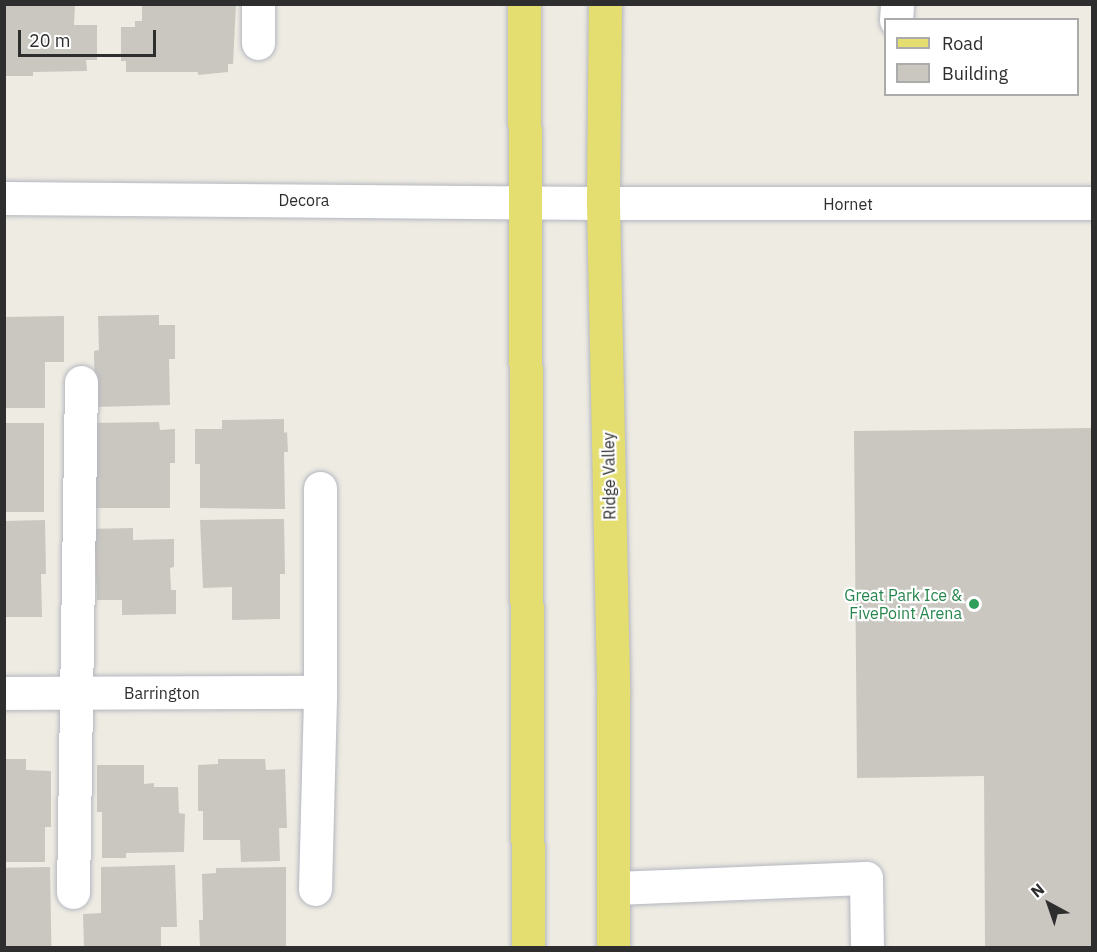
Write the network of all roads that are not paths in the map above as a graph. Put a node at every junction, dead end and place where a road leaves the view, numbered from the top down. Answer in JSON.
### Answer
{"nodes":[{"id":1,"x":258,"y":4,"type":"edge"},
{"id":2,"x":524,"y":4,"type":"edge"},
{"id":3,"x":605,"y":4,"type":"edge"},
{"id":4,"x":258,"y":43,"type":"dead end"},
{"id":5,"x":4,"y":198,"type":"edge"},
{"id":6,"x":526,"y":201,"type":"junction"},
{"id":7,"x":603,"y":203,"type":"junction"},
{"id":8,"x":1092,"y":203,"type":"edge"},
{"id":9,"x":81,"y":382,"type":"dead end"},
{"id":10,"x":320,"y":488,"type":"dead end"},
{"id":11,"x":320,"y":692,"type":"junction"},
{"id":12,"x":4,"y":693,"type":"edge"},
{"id":13,"x":75,"y":693,"type":"junction"},
{"id":14,"x":613,"y":888,"type":"junction"},
{"id":15,"x":315,"y":889,"type":"dead end"},
{"id":16,"x":73,"y":892,"type":"dead end"},
{"id":17,"x":528,"y":948,"type":"edge"},
{"id":18,"x":614,"y":948,"type":"edge"},
{"id":19,"x":867,"y":948,"type":"edge"}],
"edges":[{"from":1,"to":4,"type":"street"},
{"from":2,"to":6,"type":"main road"},
{"from":3,"to":7,"type":"main road","name":"Ridge Valley"},
{"from":5,"to":6,"type":"street","name":"Decora"},
{"from":6,"to":7,"type":"street","name":"Decora"},
{"from":6,"to":17,"type":"main road"},
{"from":7,"to":8,"type":"street","name":"Hornet"},
{"from":7,"to":14,"type":"main road","name":"Ridge Valley"},
{"from":9,"to":13,"type":"street"},
{"from":10,"to":11,"type":"street"},
{"from":11,"to":13,"type":"street","name":"Barrington"},
{"from":11,"to":15,"type":"street"},
{"from":12,"to":13,"type":"street","name":"Barrington"},
{"from":13,"to":16,"type":"street"},
{"from":14,"to":18,"type":"main road","name":"Ridge Valley"},
{"from":14,"to":19,"type":"street"}]}
